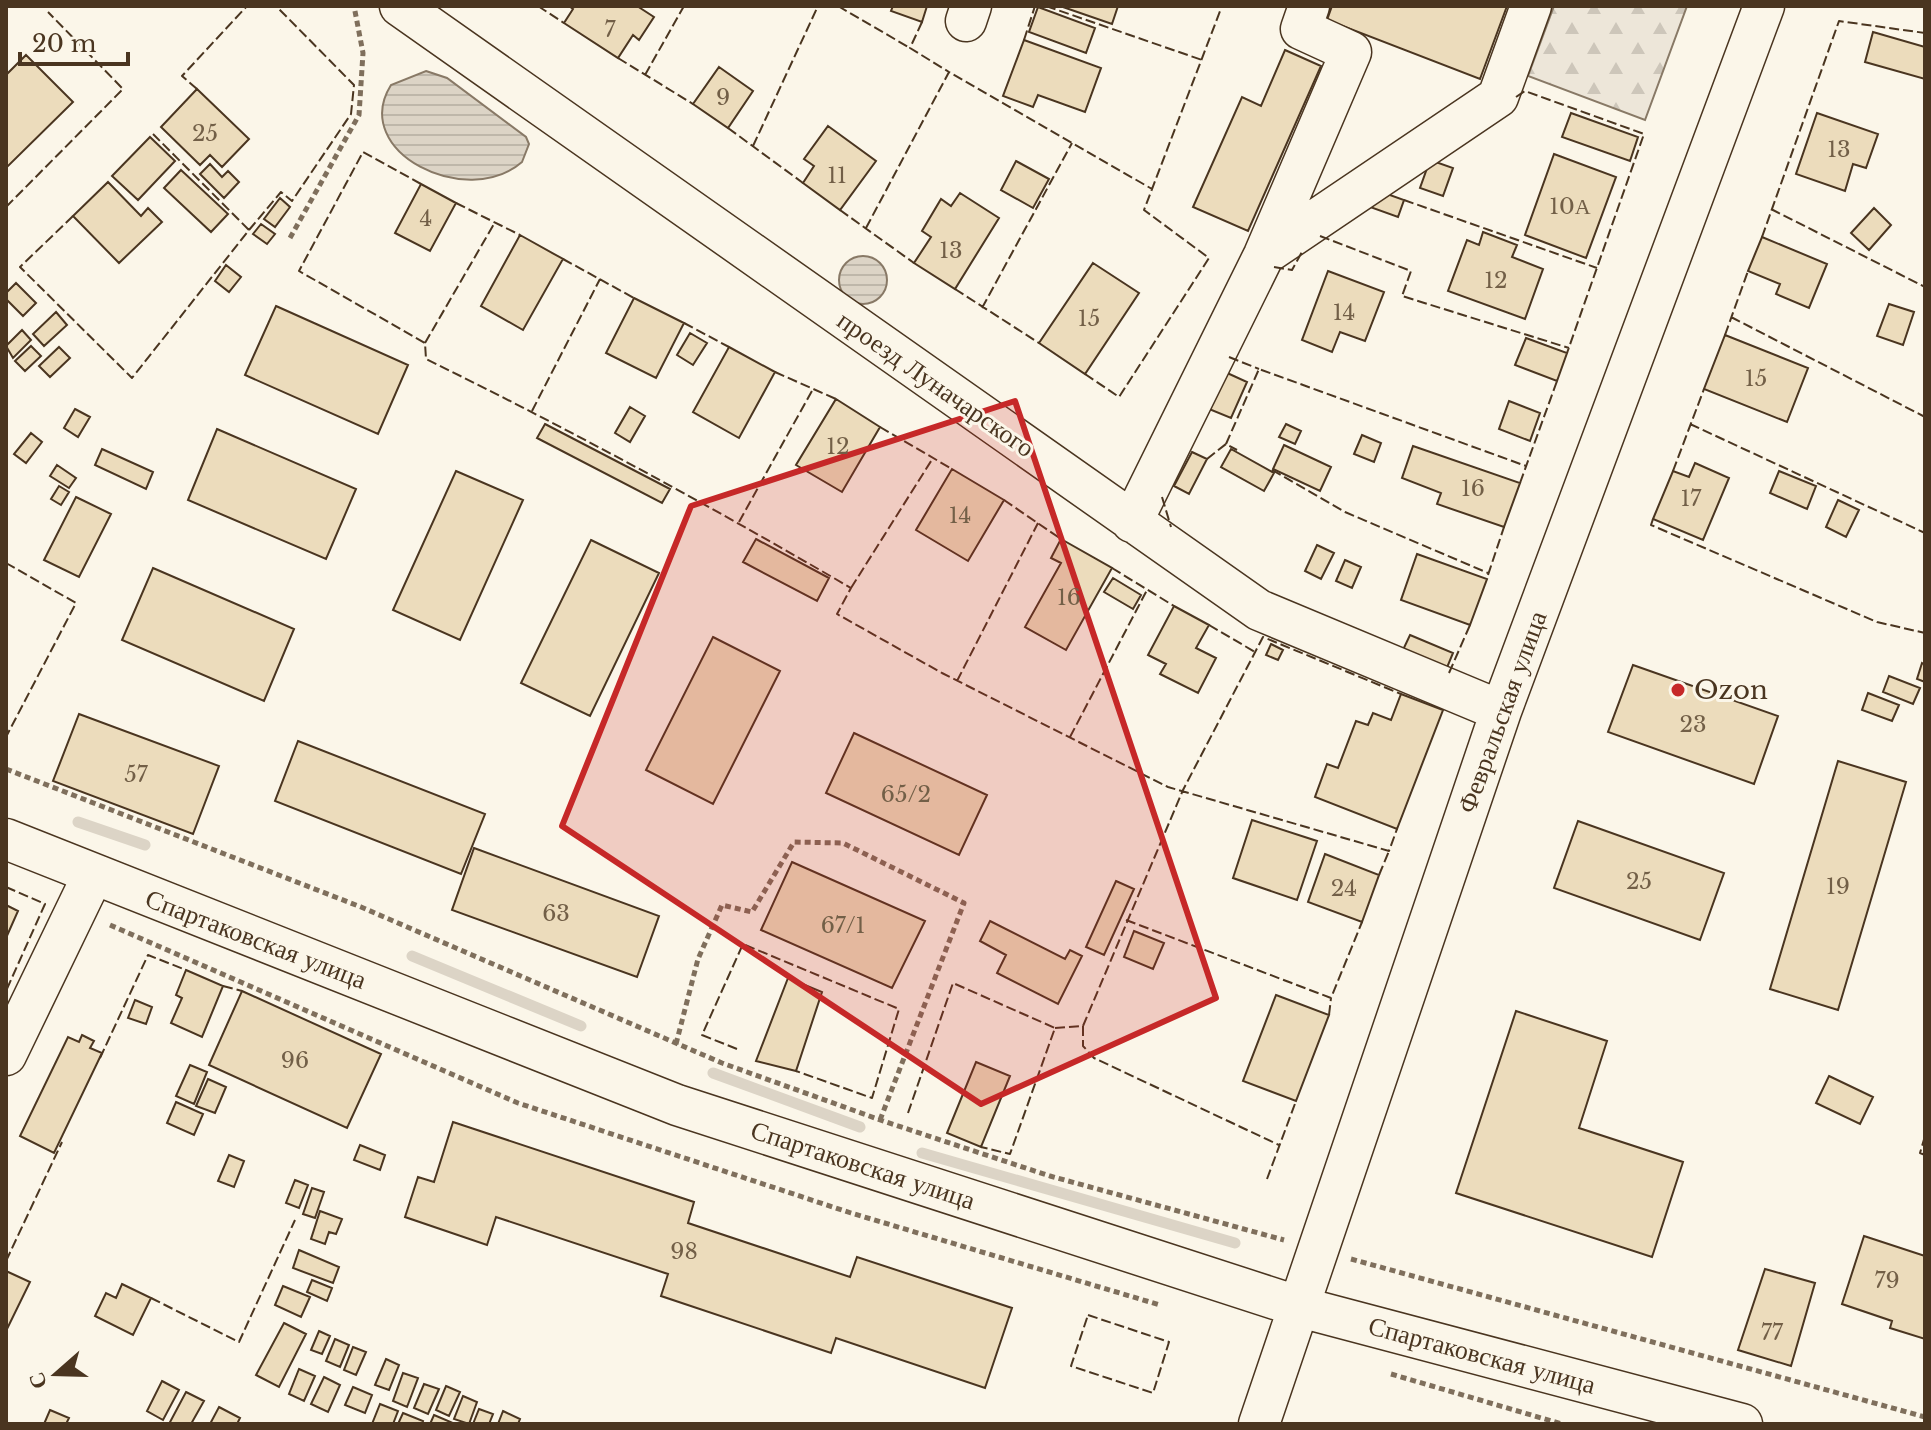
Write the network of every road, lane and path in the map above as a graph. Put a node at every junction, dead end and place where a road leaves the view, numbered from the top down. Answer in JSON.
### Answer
{"nodes":[{"id":1,"x":354,"y":6,"type":"edge"},
{"id":2,"x":400,"y":6,"type":"edge"},
{"id":3,"x":1309,"y":6,"type":"edge"},
{"id":4,"x":1531,"y":6,"type":"edge"},
{"id":5,"x":1764,"y":6,"type":"edge"},
{"id":6,"x":290,"y":238,"type":"dead end"},
{"id":7,"x":1264,"y":255,"type":"junction"},
{"id":8,"x":1132,"y":522,"type":"junction"},
{"id":9,"x":1501,"y":711,"type":"junction"},
{"id":10,"x":6,"y":769,"type":"edge"},
{"id":11,"x":6,"y":839,"type":"edge"},
{"id":12,"x":93,"y":875,"type":"junction"},
{"id":13,"x":676,"y":1044,"type":"junction"},
{"id":14,"x":6,"y":1055,"type":"edge"},
{"id":15,"x":880,"y":1120,"type":"junction"},
{"id":16,"x":1318,"y":1250,"type":"junction"},
{"id":17,"x":1300,"y":1307,"type":"junction"},
{"id":18,"x":1380,"y":1370,"type":"dead end"},
{"id":19,"x":1925,"y":1417,"type":"edge"},
{"id":20,"x":1259,"y":1424,"type":"edge"},
{"id":21,"x":1562,"y":1424,"type":"edge"},
{"id":22,"x":1742,"y":1424,"type":"edge"}],
"edges":[{"from":1,"to":6,"type":"path"},
{"from":2,"to":8,"type":"street","name":"проезд Луначарского"},
{"from":3,"to":7,"type":"street"},
{"from":4,"to":7,"type":"street"},
{"from":5,"to":9,"type":"street","name":"Февральская улица"},
{"from":7,"to":8,"type":"street"},
{"from":8,"to":9,"type":"street","name":"проезд Луначарского"},
{"from":9,"to":16,"type":"street","name":"Февральская улица"},
{"from":10,"to":13,"type":"path"},
{"from":11,"to":12,"type":"street","name":"Спартаковская улица"},
{"from":12,"to":14,"type":"street"},
{"from":12,"to":17,"type":"street","name":"Спартаковская улица"},
{"from":13,"to":15,"type":"path"},
{"from":13,"to":15,"type":"path"},
{"from":15,"to":16,"type":"path"},
{"from":16,"to":17,"type":"street","name":"Февральская улица"},
{"from":16,"to":19,"type":"path"},
{"from":17,"to":20,"type":"street","name":"Февральская улица"},
{"from":17,"to":22,"type":"street","name":"Спартаковская улица"},
{"from":18,"to":21,"type":"path"}]}
